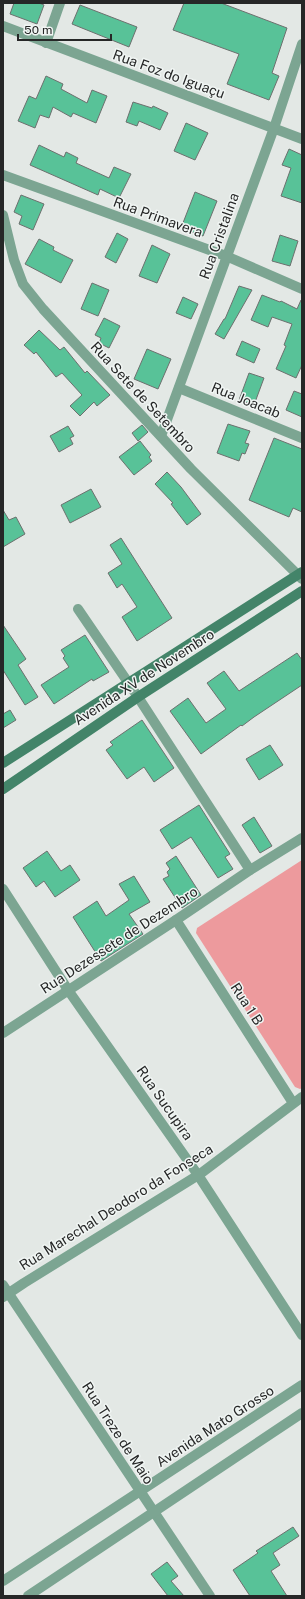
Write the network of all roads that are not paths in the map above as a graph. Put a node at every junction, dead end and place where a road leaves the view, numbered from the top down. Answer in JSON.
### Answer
{"nodes":[{"id":1,"x":60,"y":3,"type":"edge"},
{"id":2,"x":3,"y":26,"type":"edge"},
{"id":3,"x":46,"y":43,"type":"junction"},
{"id":4,"x":302,"y":44,"type":"edge"},
{"id":5,"x":274,"y":128,"type":"junction"},
{"id":6,"x":302,"y":140,"type":"edge"},
{"id":7,"x":3,"y":175,"type":"edge"},
{"id":8,"x":3,"y":215,"type":"edge"},
{"id":9,"x":226,"y":256,"type":"junction"},
{"id":10,"x":302,"y":289,"type":"edge"},
{"id":11,"x":179,"y":388,"type":"junction"},
{"id":12,"x":161,"y":436,"type":"junction"},
{"id":13,"x":302,"y":438,"type":"edge"},
{"id":14,"x":301,"y":575,"type":"edge"},
{"id":15,"x":302,"y":591,"type":"edge"},
{"id":16,"x":78,"y":609,"type":"dead end"},
{"id":17,"x":129,"y":682,"type":"junction"},
{"id":18,"x":138,"y":697,"type":"junction"},
{"id":19,"x":3,"y":763,"type":"edge"},
{"id":20,"x":3,"y":789,"type":"edge"},
{"id":21,"x":302,"y":838,"type":"edge"},
{"id":22,"x":250,"y":870,"type":"junction"},
{"id":23,"x":3,"y":889,"type":"edge"},
{"id":24,"x":176,"y":920,"type":"junction"},
{"id":25,"x":68,"y":990,"type":"junction"},
{"id":26,"x":3,"y":1033,"type":"edge"},
{"id":27,"x":298,"y":1100,"type":"edge"},
{"id":28,"x":198,"y":1175,"type":"junction"},
{"id":29,"x":5,"y":1292,"type":"edge"},
{"id":30,"x":302,"y":1335,"type":"edge"},
{"id":31,"x":302,"y":1385,"type":"edge"},
{"id":32,"x":302,"y":1413,"type":"edge"},
{"id":33,"x":140,"y":1492,"type":"junction"},
{"id":34,"x":154,"y":1512,"type":"junction"},
{"id":35,"x":3,"y":1581,"type":"edge"},
{"id":36,"x":28,"y":1596,"type":"edge"},
{"id":37,"x":210,"y":1596,"type":"edge"}],
"edges":[{"from":1,"to":3,"type":"street"},
{"from":2,"to":3,"type":"street","name":"Rua Foz do Iguaçu"},
{"from":3,"to":5,"type":"street","name":"Rua Foz do Iguaçu"},
{"from":4,"to":5,"type":"street","name":"Rua Cristalina"},
{"from":5,"to":6,"type":"street","name":"Rua Foz do Iguaçu"},
{"from":5,"to":9,"type":"street","name":"Rua Cristalina"},
{"from":7,"to":9,"type":"street","name":"Rua Primavera"},
{"from":8,"to":12,"type":"street","name":"Rua Sete de Setembro"},
{"from":9,"to":10,"type":"street","name":"Rua Primavera"},
{"from":9,"to":11,"type":"street","name":"Rua Cristalina"},
{"from":11,"to":12,"type":"street","name":"Rua Cristalina"},
{"from":11,"to":13,"type":"street","name":"Rua Joacab"},
{"from":12,"to":14,"type":"street","name":"Rua Sete de Setembro"},
{"from":14,"to":17,"type":"main road","name":"Avenida XV de Novembro"},
{"from":15,"to":18,"type":"main road","name":"Avenida XV de Novembro"},
{"from":16,"to":17,"type":"street"},
{"from":17,"to":18,"type":"street"},
{"from":17,"to":19,"type":"main road","name":"Avenida XV de Novembro"},
{"from":18,"to":20,"type":"main road","name":"Avenida XV de Novembro"},
{"from":18,"to":22,"type":"street"},
{"from":21,"to":22,"type":"street","name":"Rua Dezessete de Dezembro"},
{"from":22,"to":24,"type":"street","name":"Rua Dezessete de Dezembro"},
{"from":23,"to":25,"type":"street","name":"Rua Sucupira"},
{"from":24,"to":25,"type":"street","name":"Rua Dezessete de Dezembro"},
{"from":24,"to":27,"type":"street","name":"Rua 1 B"},
{"from":25,"to":26,"type":"street","name":"Rua Dezessete de Dezembro"},
{"from":25,"to":28,"type":"street","name":"Rua Sucupira"},
{"from":27,"to":28,"type":"street","name":"Rua Marechal Deodoro da Fonseca"},
{"from":28,"to":29,"type":"street","name":"Rua Marechal Deodoro da Fonseca"},
{"from":28,"to":30,"type":"street","name":"Rua Sucupira"},
{"from":29,"to":33,"type":"street","name":"Rua Treze de Maio"},
{"from":31,"to":33,"type":"street","name":"Avenida Mato Grosso"},
{"from":32,"to":34,"type":"street"},
{"from":33,"to":34,"type":"street","name":"Rua Treze de Maio"},
{"from":33,"to":35,"type":"street","name":"Avenida Mato Grosso"},
{"from":34,"to":36,"type":"street"},
{"from":34,"to":37,"type":"street","name":"Rua Treze de Maio"}]}
